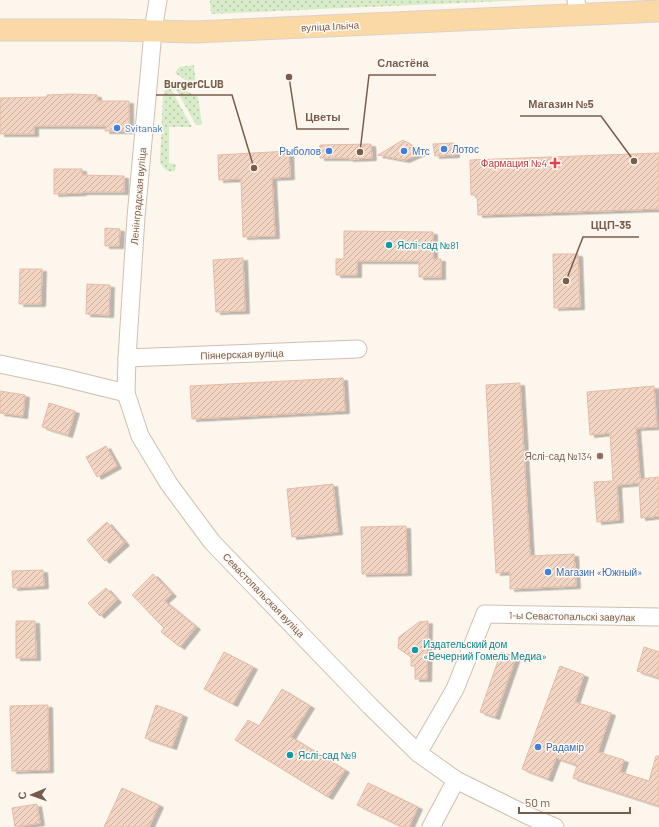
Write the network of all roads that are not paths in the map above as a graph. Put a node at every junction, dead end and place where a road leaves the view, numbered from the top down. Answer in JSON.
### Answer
{"nodes":[{"id":1,"x":158,"y":0,"type":"edge"},
{"id":2,"x":577,"y":7,"type":"edge"},
{"id":3,"x":659,"y":11,"type":"edge"},
{"id":4,"x":0,"y":30,"type":"edge"},
{"id":5,"x":153,"y":31,"type":"junction"},
{"id":6,"x":358,"y":349,"type":"dead end"},
{"id":7,"x":127,"y":358,"type":"junction"},
{"id":8,"x":0,"y":364,"type":"edge"},
{"id":9,"x":126,"y":393,"type":"junction"},
{"id":10,"x":659,"y":617,"type":"edge"},
{"id":11,"x":418,"y":753,"type":"junction"},
{"id":12,"x":456,"y":780,"type":"junction"},
{"id":13,"x":431,"y":827,"type":"edge"},
{"id":14,"x":555,"y":827,"type":"edge"}],
"edges":[{"from":1,"to":5,"type":"street","name":"Ленінградская вуліца"},
{"from":2,"to":3,"type":"main road","name":"вуліца Ільіча"},
{"from":2,"to":5,"type":"main road","name":"вуліца Ільіча"},
{"from":4,"to":5,"type":"main road","name":"вуліца Ільіча"},
{"from":5,"to":7,"type":"street","name":"Ленінградская вуліца"},
{"from":6,"to":7,"type":"street","name":"Піянерская вуліца"},
{"from":7,"to":9,"type":"street","name":"Ленінградская вуліца"},
{"from":8,"to":9,"type":"street"},
{"from":9,"to":11,"type":"street","name":"Севастопальская вуліца"},
{"from":10,"to":11,"type":"street","name":"1-ы Севастопальскі завулак"},
{"from":11,"to":12,"type":"street","name":"Севастопальская вуліца"},
{"from":12,"to":13,"type":"street"},
{"from":12,"to":14,"type":"street","name":"Севастопальская вуліца"}]}
